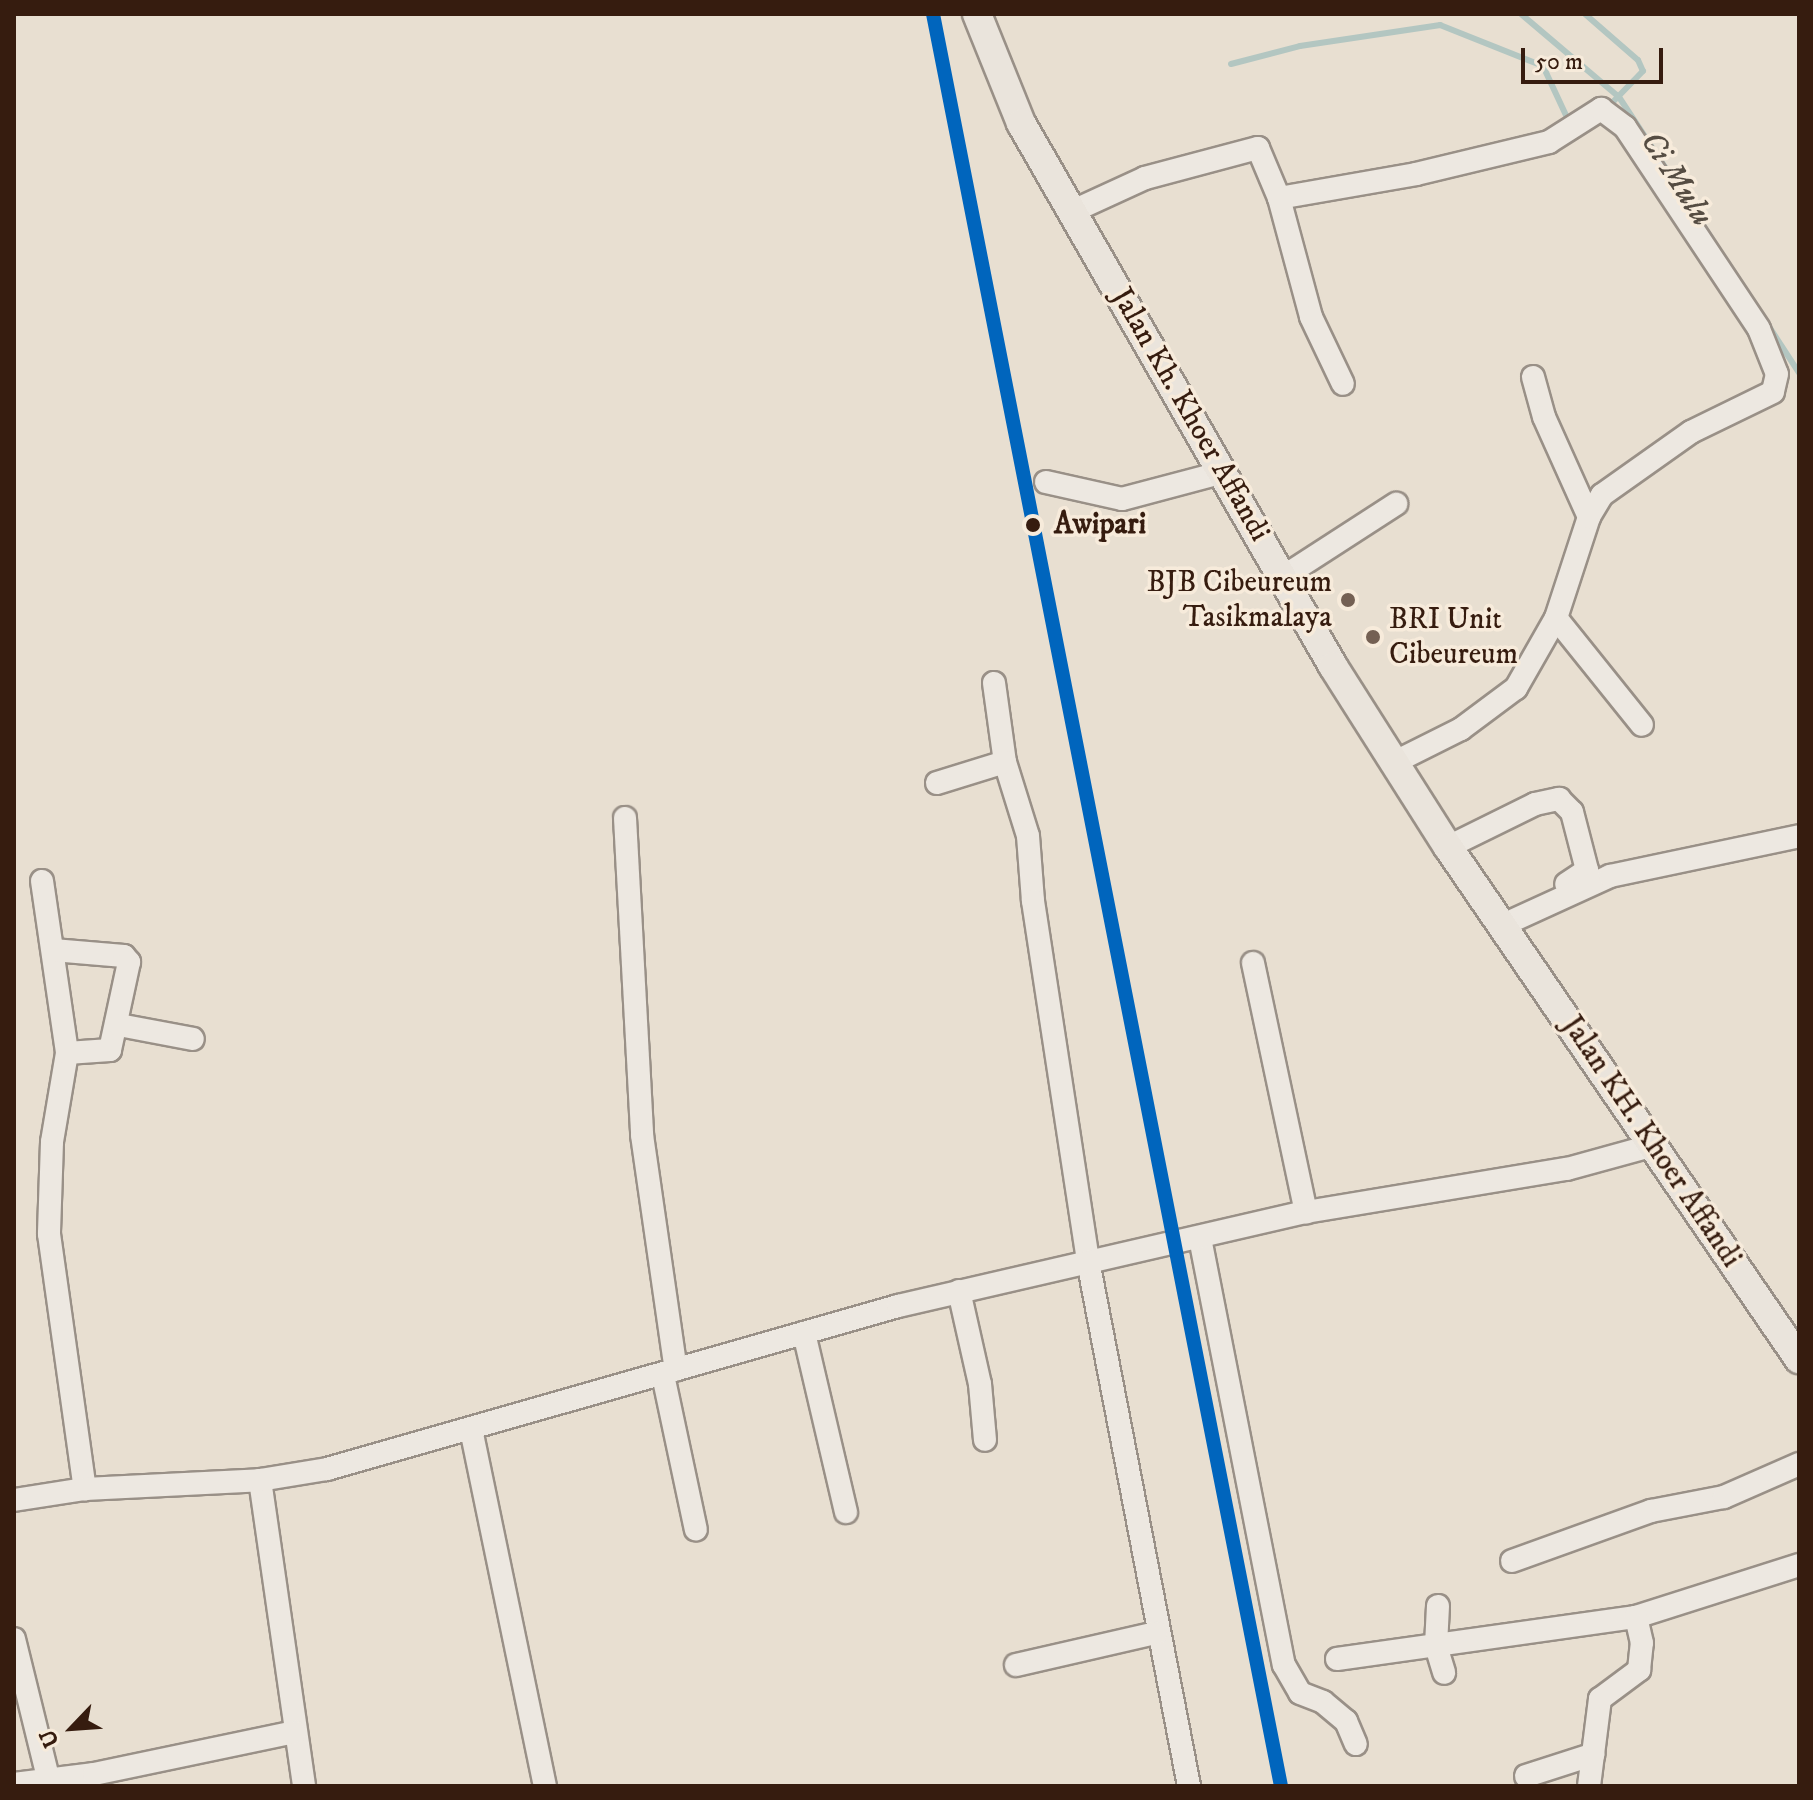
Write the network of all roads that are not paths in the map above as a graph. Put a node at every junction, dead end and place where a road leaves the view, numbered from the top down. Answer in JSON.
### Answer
{"nodes":[{"id":1,"x":977,"y":14,"type":"edge"},
{"id":2,"x":1279,"y":198,"type":"junction"},
{"id":3,"x":1071,"y":212,"type":"junction"},
{"id":4,"x":1533,"y":377,"type":"dead end"},
{"id":5,"x":1343,"y":384,"type":"dead end"},
{"id":6,"x":1220,"y":473,"type":"junction"},
{"id":7,"x":1046,"y":482,"type":"dead end"},
{"id":8,"x":1396,"y":504,"type":"dead end"},
{"id":9,"x":1589,"y":517,"type":"junction"},
{"id":10,"x":1283,"y":577,"type":"junction"},
{"id":11,"x":1556,"y":618,"type":"junction"},
{"id":12,"x":994,"y":683,"type":"dead end"},
{"id":13,"x":1642,"y":725,"type":"dead end"},
{"id":14,"x":1005,"y":762,"type":"junction"},
{"id":15,"x":1393,"y":763,"type":"junction"},
{"id":16,"x":937,"y":783,"type":"dead end"},
{"id":17,"x":625,"y":818,"type":"dead end"},
{"id":18,"x":1799,"y":836,"type":"edge"},
{"id":19,"x":1448,"y":847,"type":"junction"},
{"id":20,"x":42,"y":881,"type":"dead end"},
{"id":21,"x":1499,"y":920,"type":"junction"},
{"id":22,"x":53,"y":950,"type":"junction"},
{"id":23,"x":1253,"y":963,"type":"dead end"},
{"id":24,"x":119,"y":1025,"type":"junction"},
{"id":25,"x":193,"y":1039,"type":"dead end"},
{"id":26,"x":67,"y":1053,"type":"junction"},
{"id":27,"x":1654,"y":1145,"type":"junction"},
{"id":28,"x":1306,"y":1212,"type":"junction"},
{"id":29,"x":1194,"y":1239,"type":"junction"},
{"id":30,"x":1098,"y":1259,"type":"junction"},
{"id":31,"x":959,"y":1291,"type":"junction"},
{"id":32,"x":804,"y":1333,"type":"junction"},
{"id":33,"x":1799,"y":1359,"type":"edge"},
{"id":34,"x":669,"y":1372,"type":"junction"},
{"id":35,"x":471,"y":1429,"type":"junction"},
{"id":36,"x":985,"y":1440,"type":"dead end"},
{"id":37,"x":1799,"y":1464,"type":"edge"},
{"id":38,"x":260,"y":1480,"type":"junction"},
{"id":39,"x":85,"y":1489,"type":"junction"},
{"id":40,"x":14,"y":1500,"type":"edge"},
{"id":41,"x":846,"y":1512,"type":"dead end"},
{"id":42,"x":696,"y":1530,"type":"dead end"},
{"id":43,"x":1512,"y":1561,"type":"dead end"},
{"id":44,"x":1799,"y":1565,"type":"edge"},
{"id":45,"x":1438,"y":1606,"type":"dead end"},
{"id":46,"x":1636,"y":1617,"type":"junction"},
{"id":47,"x":1156,"y":1633,"type":"junction"},
{"id":48,"x":14,"y":1639,"type":"edge"},
{"id":49,"x":1436,"y":1646,"type":"junction"},
{"id":50,"x":1337,"y":1659,"type":"dead end"},
{"id":51,"x":1016,"y":1665,"type":"dead end"},
{"id":52,"x":1444,"y":1673,"type":"dead end"},
{"id":53,"x":295,"y":1732,"type":"junction"},
{"id":54,"x":1356,"y":1744,"type":"dead end"},
{"id":55,"x":1594,"y":1754,"type":"junction"},
{"id":56,"x":1526,"y":1776,"type":"dead end"},
{"id":57,"x":49,"y":1782,"type":"edge"},
{"id":58,"x":14,"y":1784,"type":"edge"},
{"id":59,"x":304,"y":1786,"type":"edge"},
{"id":60,"x":545,"y":1786,"type":"edge"},
{"id":61,"x":1189,"y":1786,"type":"edge"},
{"id":62,"x":1589,"y":1786,"type":"edge"}],
"edges":[{"from":1,"to":3,"type":"main road","name":"Jalan Kh. Khoer Affandi"},
{"from":2,"to":3,"type":"street"},
{"from":2,"to":5,"type":"street"},
{"from":2,"to":9,"type":"street"},
{"from":3,"to":6,"type":"main road","name":"Jalan Kh. Khoer Affandi"},
{"from":4,"to":9,"type":"street"},
{"from":6,"to":7,"type":"street"},
{"from":6,"to":10,"type":"main road","name":"Jalan Kh. Khoer Affandi"},
{"from":8,"to":10,"type":"street"},
{"from":9,"to":11,"type":"street"},
{"from":10,"to":15,"type":"main road","name":"Jalan Kh. Khoer Affandi"},
{"from":11,"to":13,"type":"street"},
{"from":11,"to":15,"type":"street"},
{"from":12,"to":14,"type":"street"},
{"from":14,"to":16,"type":"street"},
{"from":14,"to":30,"type":"street"},
{"from":15,"to":19,"type":"main road","name":"Jalan Kh. Khoer Affandi"},
{"from":17,"to":34,"type":"street"},
{"from":18,"to":21,"type":"street"},
{"from":19,"to":21,"type":"main road","name":"Jalan Kh. Khoer Affandi"},
{"from":19,"to":21,"type":"street"},
{"from":20,"to":22,"type":"street"},
{"from":21,"to":27,"type":"main road","name":"Jalan KH. Khoer Affandi"},
{"from":22,"to":24,"type":"street"},
{"from":22,"to":26,"type":"street"},
{"from":23,"to":28,"type":"street"},
{"from":24,"to":25,"type":"street"},
{"from":24,"to":26,"type":"street"},
{"from":26,"to":39,"type":"street"},
{"from":27,"to":28,"type":"street"},
{"from":27,"to":33,"type":"main road","name":"Jalan KH. Khoer Affandi"},
{"from":28,"to":29,"type":"street"},
{"from":29,"to":30,"type":"street"},
{"from":29,"to":54,"type":"street"},
{"from":30,"to":31,"type":"street"},
{"from":30,"to":47,"type":"street"},
{"from":31,"to":32,"type":"street"},
{"from":31,"to":36,"type":"street"},
{"from":32,"to":34,"type":"street"},
{"from":32,"to":41,"type":"street"},
{"from":34,"to":35,"type":"street"},
{"from":34,"to":42,"type":"street"},
{"from":35,"to":38,"type":"street"},
{"from":35,"to":60,"type":"street"},
{"from":37,"to":43,"type":"street"},
{"from":38,"to":39,"type":"street"},
{"from":38,"to":53,"type":"street"},
{"from":39,"to":40,"type":"street"},
{"from":44,"to":46,"type":"street"},
{"from":45,"to":49,"type":"street"},
{"from":46,"to":49,"type":"street"},
{"from":46,"to":55,"type":"street"},
{"from":47,"to":51,"type":"street"},
{"from":47,"to":61,"type":"street"},
{"from":48,"to":57,"type":"street"},
{"from":49,"to":50,"type":"street"},
{"from":49,"to":52,"type":"street"},
{"from":53,"to":57,"type":"street"},
{"from":53,"to":59,"type":"street"},
{"from":55,"to":56,"type":"street"},
{"from":55,"to":62,"type":"street"},
{"from":57,"to":58,"type":"street"}]}
